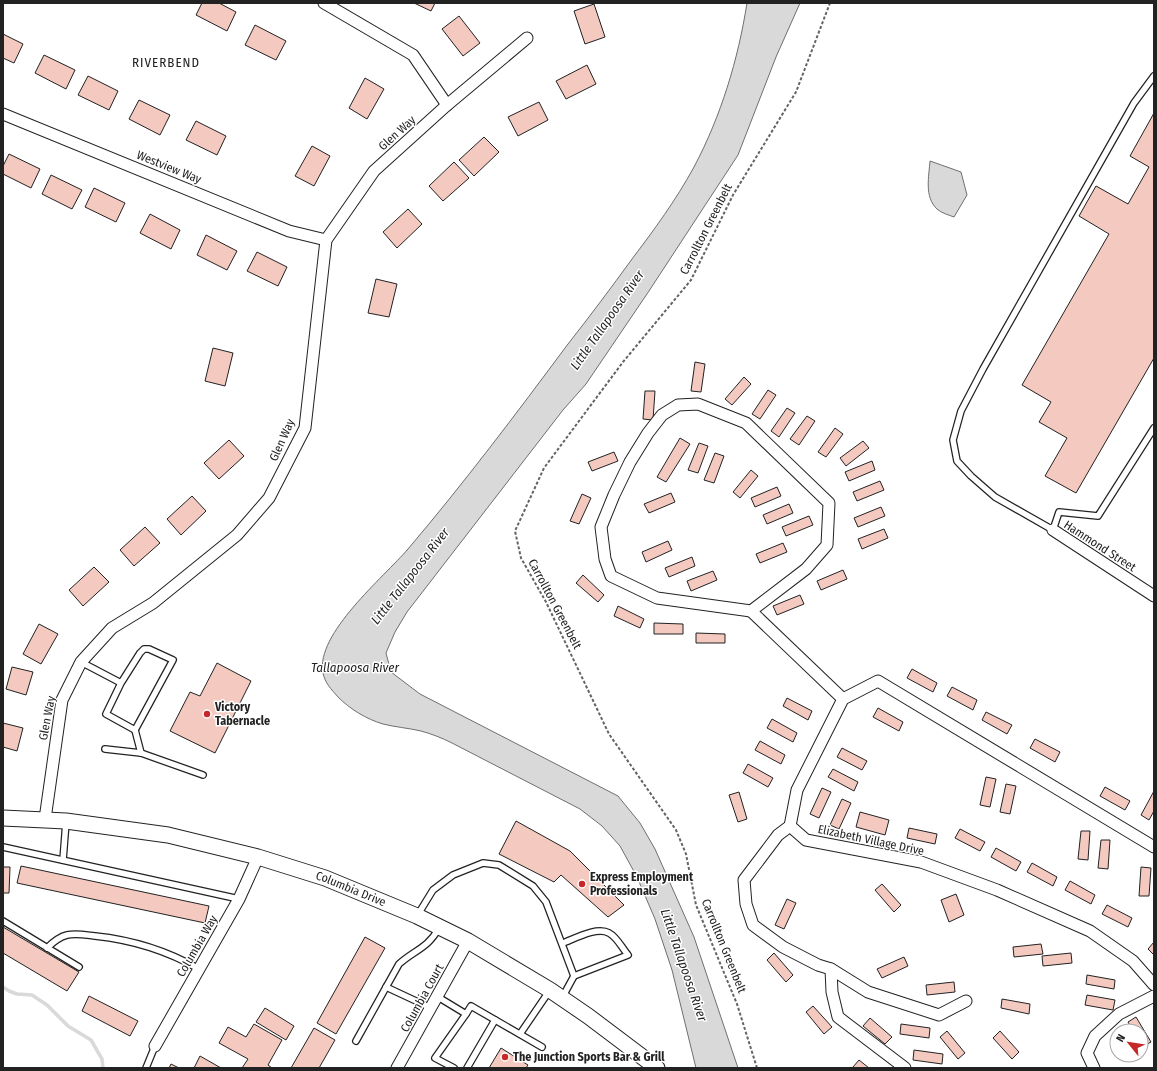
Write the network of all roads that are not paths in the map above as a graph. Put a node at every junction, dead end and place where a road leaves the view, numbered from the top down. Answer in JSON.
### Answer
{"nodes":[{"id":1,"x":324,"y":3,"type":"edge"},
{"id":2,"x":527,"y":38,"type":"dead end"},
{"id":3,"x":1154,"y":76,"type":"edge"},
{"id":4,"x":447,"y":105,"type":"junction"},
{"id":5,"x":3,"y":114,"type":"edge"},
{"id":6,"x":326,"y":240,"type":"junction"},
{"id":7,"x":1154,"y":428,"type":"edge"},
{"id":8,"x":1053,"y":530,"type":"junction"},
{"id":9,"x":1154,"y":596,"type":"edge"},
{"id":10,"x":751,"y":611,"type":"junction"},
{"id":11,"x":81,"y":662,"type":"junction"},
{"id":12,"x":121,"y":683,"type":"junction"},
{"id":13,"x":843,"y":699,"type":"junction"},
{"id":14,"x":136,"y":730,"type":"junction"},
{"id":15,"x":105,"y":749,"type":"dead end"},
{"id":16,"x":140,"y":753,"type":"junction"},
{"id":17,"x":202,"y":775,"type":"dead end"},
{"id":18,"x":3,"y":818,"type":"edge"},
{"id":19,"x":45,"y":819,"type":"junction"},
{"id":20,"x":66,"y":821,"type":"junction"},
{"id":21,"x":790,"y":826,"type":"junction"},
{"id":22,"x":3,"y":847,"type":"edge"},
{"id":23,"x":1154,"y":847,"type":"edge"},
{"id":24,"x":258,"y":857,"type":"junction"},
{"id":25,"x":63,"y":860,"type":"junction"},
{"id":26,"x":239,"y":899,"type":"junction"},
{"id":27,"x":417,"y":916,"type":"junction"},
{"id":28,"x":3,"y":922,"type":"edge"},
{"id":29,"x":440,"y":927,"type":"junction"},
{"id":30,"x":468,"y":942,"type":"junction"},
{"id":31,"x":563,"y":943,"type":"junction"},
{"id":32,"x":47,"y":948,"type":"junction"},
{"id":33,"x":79,"y":967,"type":"dead end"},
{"id":34,"x":199,"y":969,"type":"junction"},
{"id":35,"x":831,"y":969,"type":"junction"},
{"id":36,"x":574,"y":976,"type":"junction"},
{"id":37,"x":1154,"y":985,"type":"edge"},
{"id":38,"x":386,"y":987,"type":"junction"},
{"id":39,"x":550,"y":990,"type":"junction"},
{"id":40,"x":1154,"y":996,"type":"edge"},
{"id":41,"x":438,"y":997,"type":"junction"},
{"id":42,"x":562,"y":998,"type":"junction"},
{"id":43,"x":966,"y":1001,"type":"dead end"},
{"id":44,"x":432,"y":1008,"type":"junction"},
{"id":45,"x":466,"y":1014,"type":"junction"},
{"id":46,"x":495,"y":1020,"type":"junction"},
{"id":47,"x":520,"y":1034,"type":"junction"},
{"id":48,"x":356,"y":1041,"type":"dead end"},
{"id":49,"x":155,"y":1046,"type":"joint"},
{"id":50,"x":542,"y":1047,"type":"dead end"},
{"id":51,"x":146,"y":1068,"type":"edge"},
{"id":52,"x":398,"y":1068,"type":"edge"},
{"id":53,"x":454,"y":1068,"type":"edge"},
{"id":54,"x":467,"y":1068,"type":"edge"},
{"id":55,"x":657,"y":1068,"type":"edge"},
{"id":56,"x":906,"y":1068,"type":"edge"},
{"id":57,"x":1094,"y":1068,"type":"edge"}],
"edges":[{"from":1,"to":4,"type":"street"},
{"from":2,"to":4,"type":"street","name":"Glen Way"},
{"from":3,"to":8,"type":"lane"},
{"from":4,"to":6,"type":"street","name":"Glen Way"},
{"from":5,"to":6,"type":"street","name":"Westview Way"},
{"from":6,"to":11,"type":"street","name":"Glen Way"},
{"from":7,"to":8,"type":"lane"},
{"from":8,"to":9,"type":"street","name":"Hammond Street"},
{"from":10,"to":10,"type":"street"},
{"from":10,"to":13,"type":"street"},
{"from":11,"to":12,"type":"lane"},
{"from":11,"to":19,"type":"street","name":"Glen Way"},
{"from":12,"to":14,"type":"lane"},
{"from":12,"to":14,"type":"lane"},
{"from":13,"to":21,"type":"street"},
{"from":13,"to":23,"type":"street"},
{"from":14,"to":16,"type":"lane"},
{"from":15,"to":16,"type":"lane"},
{"from":16,"to":17,"type":"lane"},
{"from":18,"to":19,"type":"main road","name":"Columbia Drive"},
{"from":19,"to":20,"type":"main road","name":"Columbia Drive"},
{"from":20,"to":24,"type":"main road","name":"Columbia Drive"},
{"from":20,"to":25,"type":"lane"},
{"from":21,"to":35,"type":"street"},
{"from":21,"to":37,"type":"street","name":"Elizabeth Village Drive"},
{"from":22,"to":25,"type":"lane"},
{"from":24,"to":26,"type":"street","name":"Columbia Way"},
{"from":24,"to":27,"type":"main road","name":"Columbia Drive"},
{"from":25,"to":26,"type":"lane"},
{"from":26,"to":34,"type":"street","name":"Columbia Way"},
{"from":27,"to":29,"type":"main road","name":"Columbia Drive"},
{"from":27,"to":31,"type":"lane"},
{"from":28,"to":32,"type":"lane"},
{"from":29,"to":30,"type":"main road","name":"Columbia Drive"},
{"from":29,"to":38,"type":"lane"},
{"from":30,"to":39,"type":"main road","name":"Columbia Drive"},
{"from":30,"to":41,"type":"street","name":"Columbia Court"},
{"from":31,"to":36,"type":"lane"},
{"from":31,"to":36,"type":"lane"},
{"from":32,"to":33,"type":"lane"},
{"from":32,"to":34,"type":"lane"},
{"from":34,"to":49,"type":"street","name":"Columbia Way"},
{"from":35,"to":43,"type":"street"},
{"from":35,"to":56,"type":"street"},
{"from":36,"to":42,"type":"lane"},
{"from":38,"to":44,"type":"lane"},
{"from":38,"to":48,"type":"lane"},
{"from":39,"to":42,"type":"main road","name":"Columbia Drive"},
{"from":39,"to":47,"type":"lane"},
{"from":40,"to":57,"type":"street"},
{"from":41,"to":44,"type":"street","name":"Columbia Court"},
{"from":41,"to":45,"type":"lane"},
{"from":42,"to":55,"type":"main road","name":"Columbia Drive"},
{"from":44,"to":52,"type":"street","name":"Columbia Court"},
{"from":45,"to":46,"type":"lane"},
{"from":45,"to":53,"type":"lane"},
{"from":46,"to":47,"type":"lane"},
{"from":46,"to":54,"type":"lane"},
{"from":47,"to":50,"type":"lane"},
{"from":49,"to":51,"type":"lane"}]}
